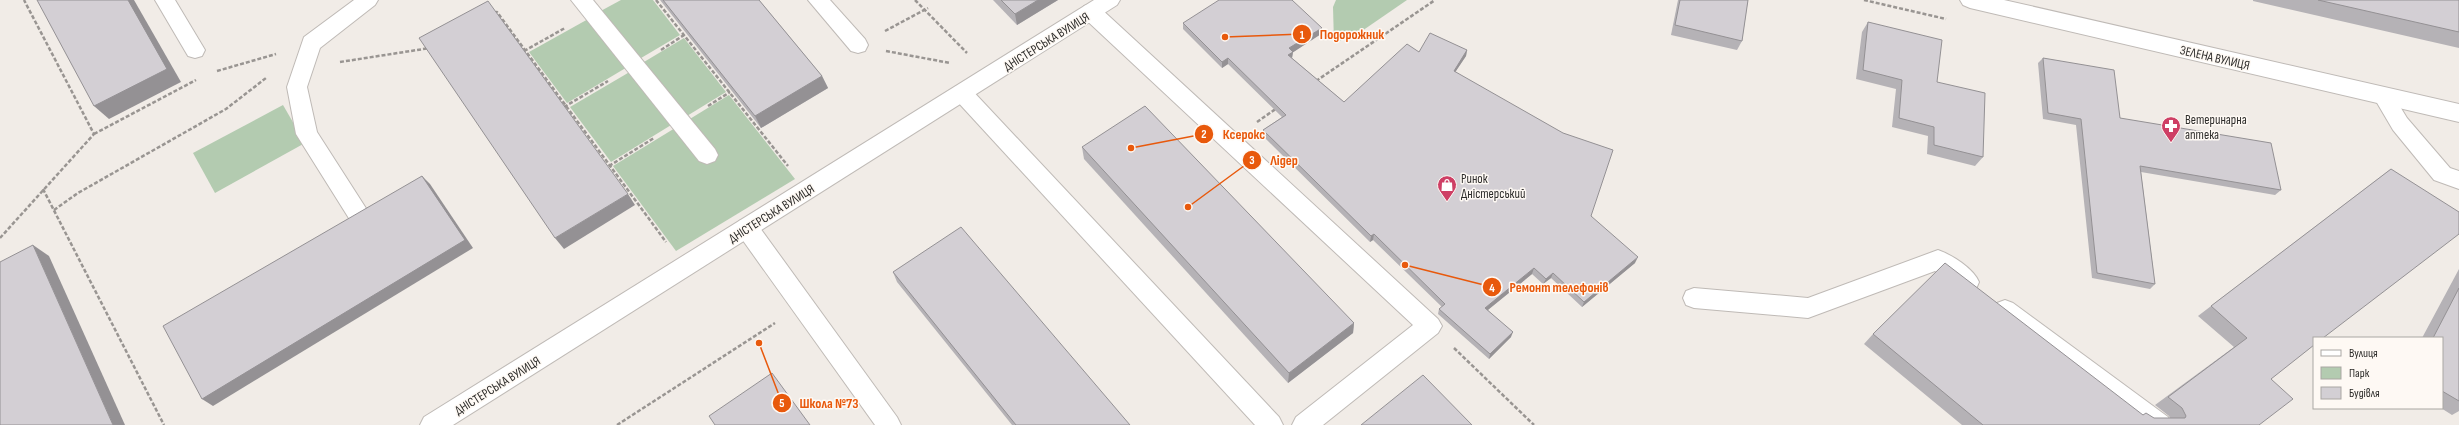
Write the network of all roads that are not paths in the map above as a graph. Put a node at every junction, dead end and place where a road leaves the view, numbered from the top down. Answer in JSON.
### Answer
{"nodes":[{"id":1,"x":165,"y":0,"type":"edge"},
{"id":2,"x":368,"y":0,"type":"edge"},
{"id":3,"x":581,"y":0,"type":"edge"},
{"id":4,"x":818,"y":0,"type":"edge"},
{"id":5,"x":1110,"y":0,"type":"edge"},
{"id":6,"x":1970,"y":0,"type":"edge"},
{"id":7,"x":1091,"y":12,"type":"junction"},
{"id":8,"x":858,"y":45,"type":"road end"},
{"id":9,"x":195,"y":50,"type":"dead end"},
{"id":10,"x":962,"y":93,"type":"junction"},
{"id":11,"x":2383,"y":96,"type":"junction"},
{"id":12,"x":2459,"y":113,"type":"edge"},
{"id":13,"x":707,"y":155,"type":"dead end"},
{"id":14,"x":2459,"y":180,"type":"edge"},
{"id":15,"x":358,"y":213,"type":"edge"},
{"id":16,"x":747,"y":228,"type":"junction"},
{"id":17,"x":1694,"y":298,"type":"dead end"},
{"id":18,"x":432,"y":425,"type":"edge"},
{"id":19,"x":889,"y":425,"type":"edge"},
{"id":20,"x":1271,"y":425,"type":"edge"},
{"id":21,"x":1304,"y":425,"type":"edge"},
{"id":22,"x":2160,"y":425,"type":"edge"}],
"edges":[{"from":1,"to":9,"type":"street"},
{"from":2,"to":15,"type":"street"},
{"from":3,"to":13,"type":"street"},
{"from":4,"to":8,"type":"street"},
{"from":5,"to":7,"type":"street","name":"ДНІСТЕРСЬКА ВУЛИЦЯ"},
{"from":6,"to":11,"type":"street","name":"ЗЕЛЕНА ВУЛИЦЯ"},
{"from":7,"to":10,"type":"street","name":"ДНІСТЕРСЬКА ВУЛИЦЯ"},
{"from":7,"to":21,"type":"street"},
{"from":10,"to":16,"type":"street","name":"ДНІСТЕРСЬКА ВУЛИЦЯ"},
{"from":10,"to":20,"type":"street"},
{"from":11,"to":12,"type":"street","name":"ЗЕЛЕНА ВУЛИЦЯ"},
{"from":11,"to":14,"type":"street"},
{"from":16,"to":18,"type":"street","name":"ДНІСТЕРСЬКА ВУЛИЦЯ"},
{"from":16,"to":19,"type":"street"},
{"from":17,"to":22,"type":"street"}]}
